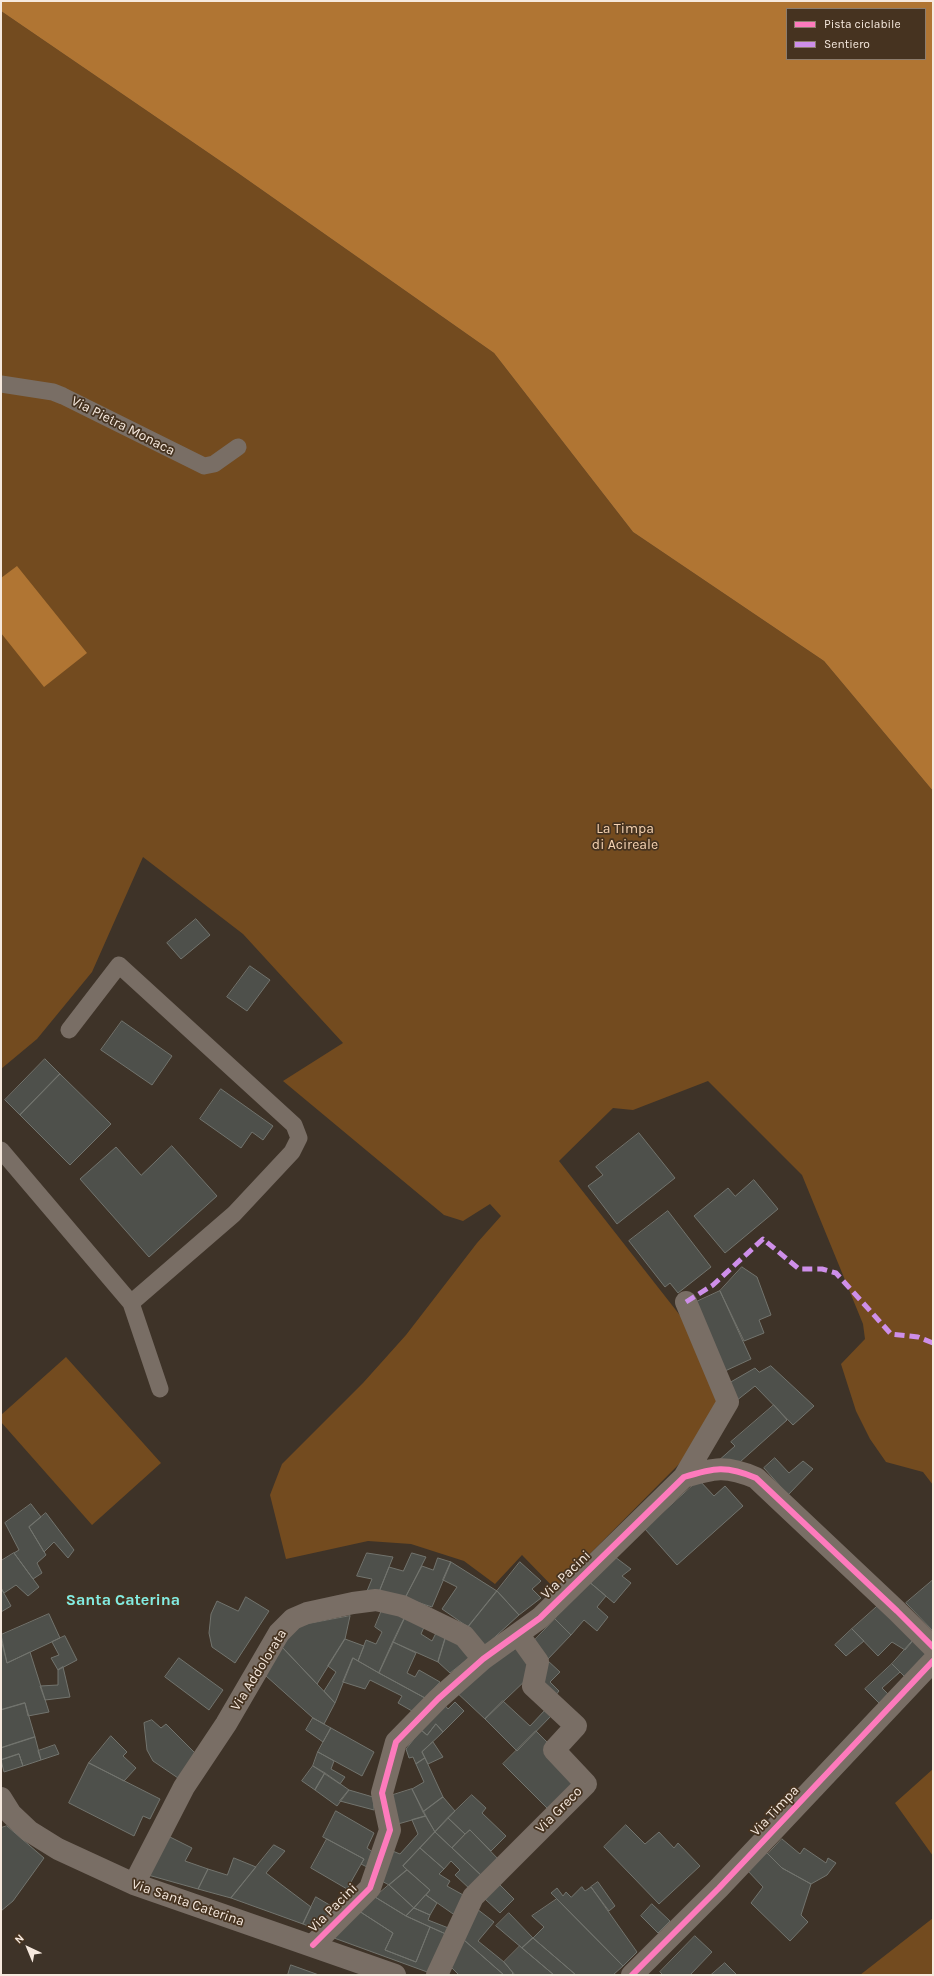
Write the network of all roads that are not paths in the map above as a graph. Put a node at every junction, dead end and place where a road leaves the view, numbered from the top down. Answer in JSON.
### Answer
{"nodes":[{"id":1,"x":1,"y":384,"type":"edge"},
{"id":2,"x":238,"y":447,"type":"dead end"},
{"id":3,"x":69,"y":1030,"type":"dead end"},
{"id":4,"x":1,"y":1150,"type":"edge"},
{"id":5,"x":686,"y":1302,"type":"dead end"},
{"id":6,"x":131,"y":1303,"type":"junction"},
{"id":7,"x":160,"y":1388,"type":"dead end"},
{"id":8,"x":684,"y":1477,"type":"junction"},
{"id":9,"x":518,"y":1634,"type":"junction"},
{"id":10,"x":933,"y":1647,"type":"edge"},
{"id":11,"x":483,"y":1659,"type":"junction"},
{"id":12,"x":933,"y":1661,"type":"edge"},
{"id":13,"x":1,"y":1798,"type":"edge"},
{"id":14,"x":134,"y":1884,"type":"junction"},
{"id":15,"x":313,"y":1945,"type":"junction"},
{"id":16,"x":395,"y":1975,"type":"edge"},
{"id":17,"x":437,"y":1975,"type":"edge"},
{"id":18,"x":632,"y":1975,"type":"edge"}],
"edges":[{"from":1,"to":2,"type":"lane","name":"Via Pietra Monaca"},
{"from":3,"to":6,"type":"lane"},
{"from":4,"to":6,"type":"lane"},
{"from":5,"to":8,"type":"street"},
{"from":6,"to":7,"type":"lane"},
{"from":8,"to":9,"type":"street","name":"Via Pacini"},
{"from":8,"to":10,"type":"street","name":"Via Pacini"},
{"from":9,"to":11,"type":"street","name":"Via Pacini"},
{"from":9,"to":17,"type":"street","name":"Via Greco"},
{"from":11,"to":14,"type":"street","name":"Via Addolorata"},
{"from":11,"to":15,"type":"street","name":"Via Pacini"},
{"from":12,"to":18,"type":"street","name":"Via Timpa"},
{"from":13,"to":14,"type":"street","name":"Via Santa Caterina"},
{"from":14,"to":15,"type":"street","name":"Via Santa Caterina"},
{"from":15,"to":16,"type":"street","name":"Via Santa Caterina"}]}
